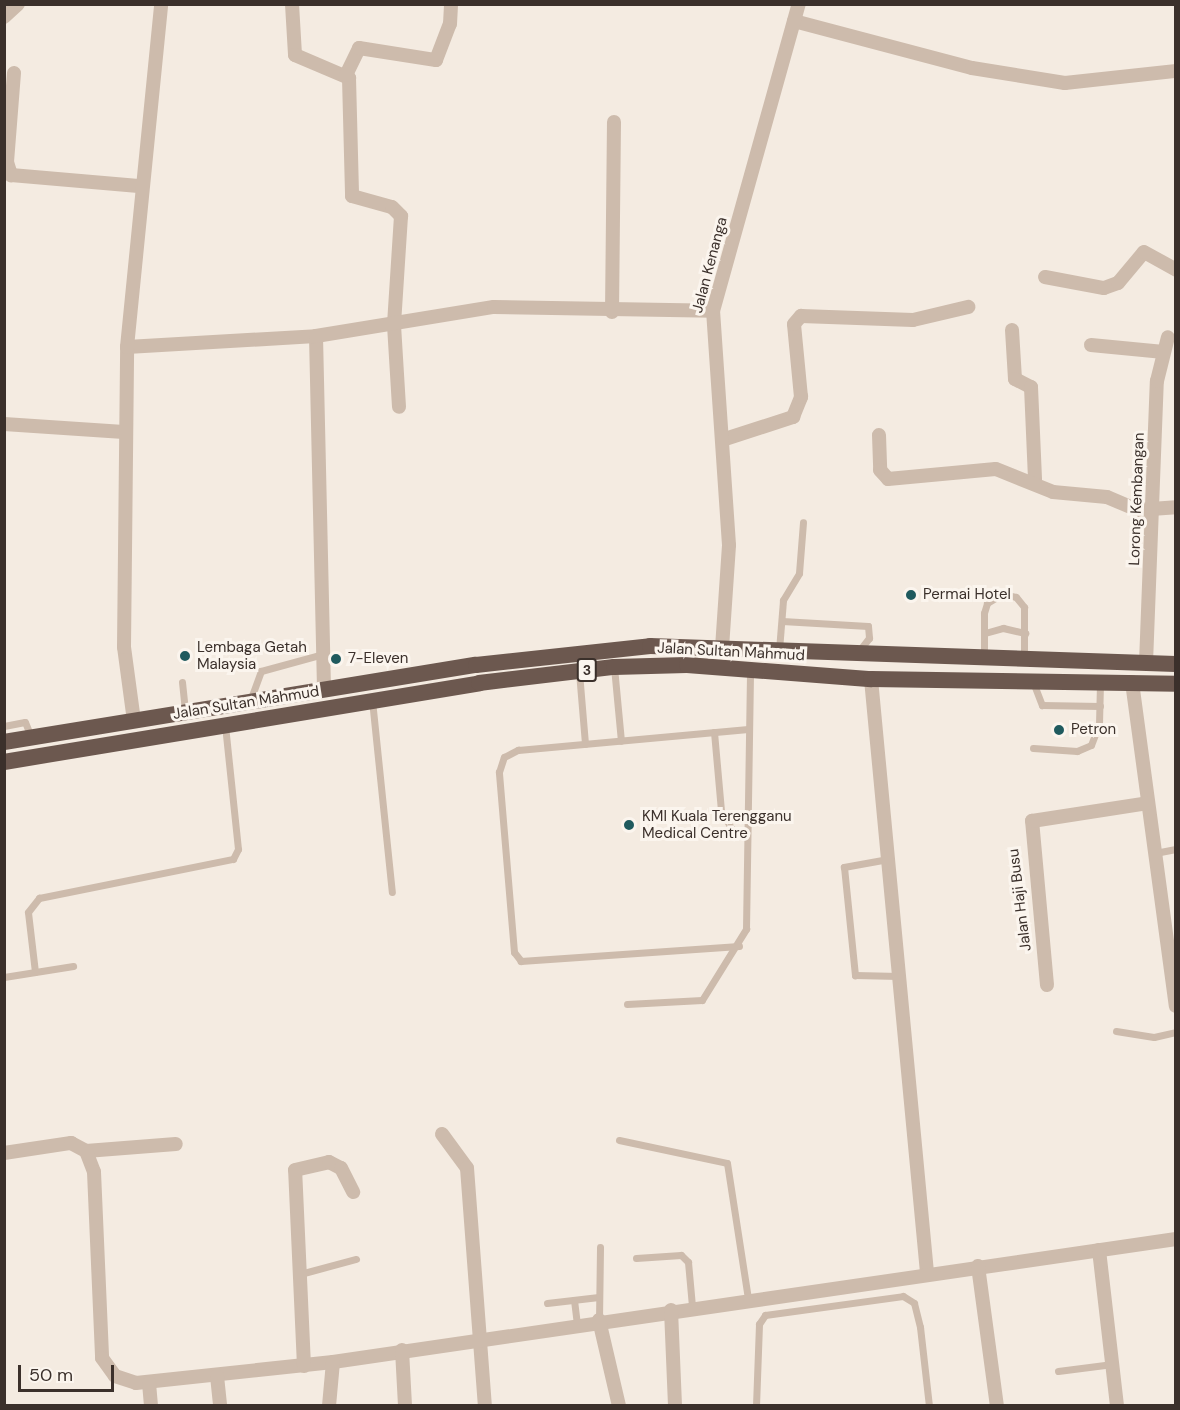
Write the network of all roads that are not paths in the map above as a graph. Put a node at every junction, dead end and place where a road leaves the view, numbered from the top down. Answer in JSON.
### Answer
{"nodes":[{"id":1,"x":18,"y":4,"type":"edge"},
{"id":2,"x":161,"y":4,"type":"edge"},
{"id":3,"x":292,"y":4,"type":"edge"},
{"id":4,"x":451,"y":4,"type":"edge"},
{"id":5,"x":799,"y":4,"type":"edge"},
{"id":6,"x":4,"y":17,"type":"edge"},
{"id":7,"x":794,"y":21,"type":"junction"},
{"id":8,"x":1176,"y":71,"type":"edge"},
{"id":9,"x":14,"y":73,"type":"dead end"},
{"id":10,"x":346,"y":75,"type":"junction"},
{"id":11,"x":614,"y":122,"type":"dead end"},
{"id":12,"x":7,"y":128,"type":"edge"},
{"id":13,"x":139,"y":186,"type":"junction"},
{"id":14,"x":1176,"y":270,"type":"edge"},
{"id":15,"x":1045,"y":277,"type":"dead end"},
{"id":16,"x":968,"y":307,"type":"dead end"},
{"id":17,"x":713,"y":311,"type":"junction"},
{"id":18,"x":612,"y":312,"type":"junction"},
{"id":19,"x":394,"y":325,"type":"junction"},
{"id":20,"x":1012,"y":330,"type":"dead end"},
{"id":21,"x":316,"y":336,"type":"junction"},
{"id":22,"x":1168,"y":337,"type":"dead end"},
{"id":23,"x":1091,"y":345,"type":"dead end"},
{"id":24,"x":127,"y":347,"type":"junction"},
{"id":25,"x":1164,"y":352,"type":"junction"},
{"id":26,"x":399,"y":407,"type":"dead end"},
{"id":27,"x":4,"y":424,"type":"edge"},
{"id":28,"x":124,"y":432,"type":"junction"},
{"id":29,"x":879,"y":435,"type":"dead end"},
{"id":30,"x":722,"y":440,"type":"junction"},
{"id":31,"x":1035,"y":480,"type":"junction"},
{"id":32,"x":1176,"y":507,"type":"edge"},
{"id":33,"x":1153,"y":509,"type":"junction"},
{"id":34,"x":803,"y":522,"type":"dead end"},
{"id":35,"x":782,"y":621,"type":"junction"},
{"id":36,"x":985,"y":633,"type":"junction"},
{"id":37,"x":1025,"y":633,"type":"junction"},
{"id":38,"x":722,"y":648,"type":"junction"},
{"id":39,"x":779,"y":650,"type":"junction"},
{"id":40,"x":857,"y":653,"type":"junction"},
{"id":41,"x":323,"y":654,"type":"junction"},
{"id":42,"x":984,"y":657,"type":"junction"},
{"id":43,"x":1024,"y":659,"type":"junction"},
{"id":44,"x":1146,"y":663,"type":"junction"},
{"id":45,"x":1176,"y":664,"type":"edge"},
{"id":46,"x":614,"y":667,"type":"junction"},
{"id":47,"x":750,"y":669,"type":"junction"},
{"id":48,"x":579,"y":671,"type":"junction"},
{"id":49,"x":871,"y":679,"type":"junction"},
{"id":50,"x":1033,"y":681,"type":"junction"},
{"id":51,"x":182,"y":682,"type":"dead end"},
{"id":52,"x":1100,"y":682,"type":"junction"},
{"id":53,"x":1132,"y":682,"type":"junction"},
{"id":54,"x":1176,"y":684,"type":"edge"},
{"id":55,"x":324,"y":689,"type":"junction"},
{"id":56,"x":372,"y":700,"type":"junction"},
{"id":57,"x":250,"y":701,"type":"junction"},
{"id":58,"x":1100,"y":706,"type":"junction"},
{"id":59,"x":185,"y":712,"type":"junction"},
{"id":60,"x":134,"y":721,"type":"junction"},
{"id":61,"x":225,"y":725,"type":"junction"},
{"id":62,"x":4,"y":726,"type":"edge"},
{"id":63,"x":748,"y":729,"type":"junction"},
{"id":64,"x":714,"y":732,"type":"junction"},
{"id":65,"x":31,"y":738,"type":"junction"},
{"id":66,"x":621,"y":741,"type":"junction"},
{"id":67,"x":4,"y":742,"type":"edge"},
{"id":68,"x":585,"y":744,"type":"junction"},
{"id":69,"x":1033,"y":748,"type":"dead end"},
{"id":70,"x":4,"y":762,"type":"edge"},
{"id":71,"x":1148,"y":803,"type":"junction"},
{"id":72,"x":747,"y":837,"type":"junction"},
{"id":73,"x":1176,"y":849,"type":"edge"},
{"id":74,"x":1155,"y":853,"type":"junction"},
{"id":75,"x":888,"y":859,"type":"junction"},
{"id":76,"x":392,"y":892,"type":"dead end"},
{"id":77,"x":739,"y":946,"type":"junction"},
{"id":78,"x":73,"y":966,"type":"dead end"},
{"id":79,"x":35,"y":972,"type":"junction"},
{"id":80,"x":899,"y":976,"type":"junction"},
{"id":81,"x":4,"y":977,"type":"edge"},
{"id":82,"x":1047,"y":985,"type":"dead end"},
{"id":83,"x":627,"y":1004,"type":"dead end"},
{"id":84,"x":1176,"y":1006,"type":"edge"},
{"id":85,"x":1116,"y":1031,"type":"dead end"},
{"id":86,"x":1176,"y":1032,"type":"edge"},
{"id":87,"x":442,"y":1134,"type":"dead end"},
{"id":88,"x":619,"y":1140,"type":"dead end"},
{"id":89,"x":176,"y":1144,"type":"dead end"},
{"id":90,"x":86,"y":1151,"type":"junction"},
{"id":91,"x":4,"y":1153,"type":"edge"},
{"id":92,"x":352,"y":1192,"type":"dead end"},
{"id":93,"x":1176,"y":1239,"type":"edge"},
{"id":94,"x":600,"y":1247,"type":"dead end"},
{"id":95,"x":1099,"y":1250,"type":"junction"},
{"id":96,"x":356,"y":1258,"type":"dead end"},
{"id":97,"x":636,"y":1258,"type":"dead end"},
{"id":98,"x":978,"y":1266,"type":"junction"},
{"id":99,"x":927,"y":1272,"type":"junction"},
{"id":100,"x":300,"y":1274,"type":"junction"},
{"id":101,"x":846,"y":1284,"type":"junction"},
{"id":102,"x":599,"y":1297,"type":"junction"},
{"id":103,"x":748,"y":1298,"type":"junction"},
{"id":104,"x":574,"y":1300,"type":"junction"},
{"id":105,"x":548,"y":1303,"type":"dead end"},
{"id":106,"x":692,"y":1306,"type":"junction"},
{"id":107,"x":846,"y":1306,"type":"junction"},
{"id":108,"x":671,"y":1310,"type":"junction"},
{"id":109,"x":599,"y":1320,"type":"junction"},
{"id":110,"x":577,"y":1323,"type":"junction"},
{"id":111,"x":477,"y":1338,"type":"junction"},
{"id":112,"x":402,"y":1350,"type":"junction"},
{"id":113,"x":333,"y":1362,"type":"junction"},
{"id":114,"x":1113,"y":1364,"type":"junction"},
{"id":115,"x":304,"y":1366,"type":"junction"},
{"id":116,"x":1058,"y":1371,"type":"dead end"},
{"id":117,"x":217,"y":1376,"type":"junction"},
{"id":118,"x":149,"y":1383,"type":"junction"},
{"id":119,"x":151,"y":1406,"type":"edge"},
{"id":120,"x":220,"y":1406,"type":"edge"},
{"id":121,"x":330,"y":1406,"type":"edge"},
{"id":122,"x":405,"y":1406,"type":"edge"},
{"id":123,"x":485,"y":1406,"type":"edge"},
{"id":124,"x":619,"y":1406,"type":"edge"},
{"id":125,"x":675,"y":1406,"type":"edge"},
{"id":126,"x":756,"y":1406,"type":"edge"},
{"id":127,"x":929,"y":1406,"type":"edge"},
{"id":128,"x":997,"y":1406,"type":"edge"},
{"id":129,"x":1117,"y":1406,"type":"edge"}],
"edges":[{"from":1,"to":6,"type":"street"},
{"from":2,"to":13,"type":"street"},
{"from":3,"to":10,"type":"street"},
{"from":4,"to":10,"type":"street"},
{"from":5,"to":7,"type":"street","name":"Jalan Kenanga"},
{"from":7,"to":8,"type":"street"},
{"from":7,"to":17,"type":"street","name":"Jalan Kenanga"},
{"from":9,"to":12,"type":"street"},
{"from":10,"to":19,"type":"street"},
{"from":11,"to":18,"type":"street"},
{"from":12,"to":13,"type":"street"},
{"from":13,"to":24,"type":"street"},
{"from":14,"to":15,"type":"street"},
{"from":16,"to":30,"type":"street"},
{"from":17,"to":18,"type":"street"},
{"from":17,"to":30,"type":"street","name":"Jalan Kenanga"},
{"from":18,"to":19,"type":"street"},
{"from":19,"to":21,"type":"street"},
{"from":19,"to":26,"type":"street"},
{"from":20,"to":31,"type":"street"},
{"from":21,"to":24,"type":"street"},
{"from":21,"to":41,"type":"street"},
{"from":22,"to":25,"type":"street","name":"Lorong Kembangan"},
{"from":23,"to":25,"type":"street"},
{"from":24,"to":28,"type":"street"},
{"from":25,"to":33,"type":"street","name":"Lorong Kembangan"},
{"from":27,"to":28,"type":"street"},
{"from":28,"to":60,"type":"street"},
{"from":29,"to":31,"type":"street"},
{"from":30,"to":38,"type":"street","name":"Jalan Kenanga"},
{"from":31,"to":33,"type":"street"},
{"from":32,"to":33,"type":"street"},
{"from":33,"to":44,"type":"street","name":"Lorong Kembangan"},
{"from":34,"to":35,"type":"lane"},
{"from":35,"to":39,"type":"lane"},
{"from":35,"to":40,"type":"lane"},
{"from":36,"to":37,"type":"lane"},
{"from":36,"to":37,"type":"lane"},
{"from":36,"to":42,"type":"lane"},
{"from":37,"to":43,"type":"lane"},
{"from":38,"to":39,"type":"highway","name":"Jalan Sultan Mahmud","number":"3"},
{"from":38,"to":55,"type":"highway","name":"Jalan Sultan Mahmud","number":"3"},
{"from":39,"to":40,"type":"highway","name":"Jalan Sultan Mahmud","number":"3"},
{"from":40,"to":42,"type":"highway","name":"Jalan Sultan Mahmud","number":"3"},
{"from":41,"to":55,"type":"street"},
{"from":41,"to":57,"type":"lane"},
{"from":42,"to":43,"type":"highway","name":"Jalan Sultan Mahmud","number":"3"},
{"from":43,"to":44,"type":"highway","name":"Jalan Sultan Mahmud","number":"3"},
{"from":44,"to":45,"type":"highway","name":"Jalan Sultan Mahmud","number":"3"},
{"from":46,"to":47,"type":"highway","name":"Jalan Sultan Mahmud","number":"3"},
{"from":46,"to":48,"type":"highway","name":"Jalan Sultan Mahmud","number":"3"},
{"from":46,"to":66,"type":"lane"},
{"from":47,"to":49,"type":"highway","name":"Jalan Sultan Mahmud","number":"3"},
{"from":47,"to":63,"type":"lane"},
{"from":48,"to":56,"type":"highway","name":"Jalan Sultan Mahmud","number":"3"},
{"from":48,"to":68,"type":"lane"},
{"from":49,"to":50,"type":"highway","name":"Jalan Sultan Mahmud","number":"3"},
{"from":49,"to":75,"type":"street"},
{"from":50,"to":52,"type":"highway","name":"Jalan Sultan Mahmud","number":"3"},
{"from":50,"to":58,"type":"lane"},
{"from":51,"to":59,"type":"lane"},
{"from":52,"to":53,"type":"highway","name":"Jalan Sultan Mahmud","number":"3"},
{"from":52,"to":58,"type":"lane"},
{"from":53,"to":54,"type":"highway","name":"Jalan Sultan Mahmud","number":"3"},
{"from":53,"to":71,"type":"street"},
{"from":55,"to":57,"type":"highway","name":"Jalan Sultan Mahmud","number":"3"},
{"from":56,"to":61,"type":"highway","name":"Jalan Sultan Mahmud","number":"3"},
{"from":56,"to":76,"type":"lane"},
{"from":57,"to":59,"type":"highway","name":"Jalan Sultan Mahmud","number":"3"},
{"from":58,"to":69,"type":"lane"},
{"from":59,"to":60,"type":"highway","name":"Jalan Sultan Mahmud","number":"3"},
{"from":60,"to":65,"type":"highway","name":"Jalan Sultan Mahmud","number":"3"},
{"from":61,"to":70,"type":"highway","name":"Jalan Sultan Mahmud","number":"3"},
{"from":61,"to":79,"type":"lane"},
{"from":62,"to":65,"type":"lane"},
{"from":63,"to":64,"type":"lane"},
{"from":63,"to":72,"type":"lane"},
{"from":64,"to":66,"type":"lane"},
{"from":64,"to":72,"type":"lane"},
{"from":65,"to":67,"type":"highway","name":"Jalan Sultan Mahmud","number":"3"},
{"from":66,"to":68,"type":"lane"},
{"from":68,"to":77,"type":"lane"},
{"from":71,"to":74,"type":"street"},
{"from":71,"to":82,"type":"street","name":"Jalan Haji Busu"},
{"from":72,"to":77,"type":"lane"},
{"from":73,"to":74,"type":"lane"},
{"from":74,"to":84,"type":"street"},
{"from":75,"to":80,"type":"street"},
{"from":75,"to":80,"type":"lane"},
{"from":77,"to":83,"type":"lane"},
{"from":78,"to":79,"type":"lane"},
{"from":79,"to":81,"type":"lane"},
{"from":80,"to":99,"type":"street"},
{"from":85,"to":86,"type":"lane"},
{"from":87,"to":111,"type":"street"},
{"from":88,"to":103,"type":"lane"},
{"from":89,"to":90,"type":"street"},
{"from":90,"to":91,"type":"street"},
{"from":90,"to":118,"type":"street"},
{"from":92,"to":100,"type":"street"},
{"from":93,"to":95,"type":"street"},
{"from":94,"to":102,"type":"lane"},
{"from":95,"to":98,"type":"street"},
{"from":95,"to":114,"type":"street"},
{"from":96,"to":100,"type":"lane"},
{"from":97,"to":106,"type":"lane"},
{"from":98,"to":99,"type":"street"},
{"from":98,"to":128,"type":"street"},
{"from":99,"to":101,"type":"street"},
{"from":100,"to":115,"type":"street"},
{"from":101,"to":103,"type":"street"},
{"from":101,"to":107,"type":"lane"},
{"from":102,"to":104,"type":"lane"},
{"from":102,"to":109,"type":"lane"},
{"from":103,"to":106,"type":"street"},
{"from":104,"to":105,"type":"lane"},
{"from":104,"to":110,"type":"lane"},
{"from":106,"to":108,"type":"street"},
{"from":107,"to":126,"type":"lane"},
{"from":107,"to":127,"type":"lane"},
{"from":108,"to":109,"type":"street"},
{"from":108,"to":125,"type":"street"},
{"from":109,"to":110,"type":"street"},
{"from":109,"to":124,"type":"street"},
{"from":110,"to":111,"type":"street"},
{"from":111,"to":112,"type":"street"},
{"from":111,"to":123,"type":"street"},
{"from":112,"to":113,"type":"street"},
{"from":112,"to":122,"type":"street"},
{"from":113,"to":115,"type":"street"},
{"from":113,"to":121,"type":"street"},
{"from":114,"to":116,"type":"lane"},
{"from":114,"to":129,"type":"street"},
{"from":115,"to":117,"type":"street"},
{"from":117,"to":118,"type":"street"},
{"from":117,"to":120,"type":"street"},
{"from":118,"to":119,"type":"street"}]}
